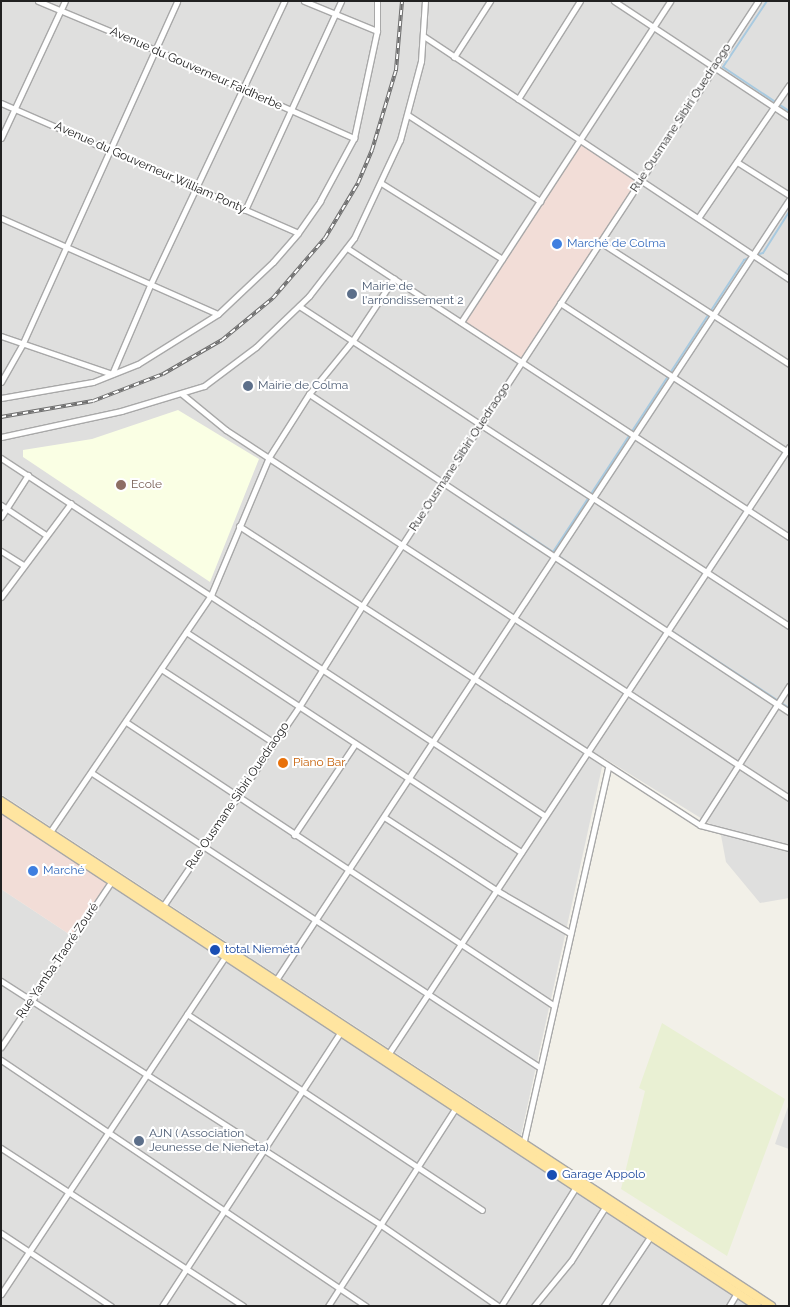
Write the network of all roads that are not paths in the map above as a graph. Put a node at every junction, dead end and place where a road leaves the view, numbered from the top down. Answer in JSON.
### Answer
{"nodes":[{"id":1,"x":38,"y":1,"type":"edge"},
{"id":2,"x":65,"y":1,"type":"edge"},
{"id":3,"x":177,"y":1,"type":"edge"},
{"id":4,"x":284,"y":1,"type":"edge"},
{"id":5,"x":304,"y":1,"type":"edge"},
{"id":6,"x":341,"y":1,"type":"edge"},
{"id":7,"x":376,"y":1,"type":"edge"},
{"id":8,"x":425,"y":1,"type":"edge"},
{"id":9,"x":490,"y":1,"type":"edge"},
{"id":10,"x":580,"y":1,"type":"edge"},
{"id":11,"x":614,"y":1,"type":"edge"},
{"id":12,"x":670,"y":1,"type":"edge"},
{"id":13,"x":758,"y":1,"type":"edge"},
{"id":14,"x":60,"y":11,"type":"junction"},
{"id":15,"x":335,"y":14,"type":"junction"},
{"id":16,"x":653,"y":27,"type":"junction"},
{"id":17,"x":377,"y":32,"type":"junction"},
{"id":18,"x":424,"y":36,"type":"junction"},
{"id":19,"x":156,"y":50,"type":"junction"},
{"id":20,"x":454,"y":57,"type":"junction"},
{"id":21,"x":715,"y":67,"type":"junction"},
{"id":22,"x":789,"y":85,"type":"edge"},
{"id":23,"x":242,"y":90,"type":"junction"},
{"id":24,"x":518,"y":99,"type":"junction"},
{"id":25,"x":1,"y":103,"type":"edge"},
{"id":26,"x":774,"y":107,"type":"junction"},
{"id":27,"x":14,"y":108,"type":"junction"},
{"id":28,"x":290,"y":110,"type":"junction"},
{"id":29,"x":408,"y":115,"type":"junction"},
{"id":30,"x":789,"y":117,"type":"edge"},
{"id":31,"x":1,"y":138,"type":"edge"},
{"id":32,"x":354,"y":138,"type":"junction"},
{"id":33,"x":579,"y":141,"type":"junction"},
{"id":34,"x":108,"y":150,"type":"junction"},
{"id":35,"x":737,"y":162,"type":"junction"},
{"id":36,"x":640,"y":181,"type":"junction"},
{"id":37,"x":381,"y":183,"type":"junction"},
{"id":38,"x":196,"y":188,"type":"junction"},
{"id":39,"x":789,"y":195,"type":"edge"},
{"id":40,"x":789,"y":200,"type":"edge"},
{"id":41,"x":540,"y":201,"type":"junction"},
{"id":42,"x":245,"y":210,"type":"junction"},
{"id":43,"x":1,"y":218,"type":"edge"},
{"id":44,"x":698,"y":218,"type":"junction"},
{"id":45,"x":298,"y":233,"type":"junction"},
{"id":46,"x":600,"y":242,"type":"junction"},
{"id":47,"x":65,"y":246,"type":"junction"},
{"id":48,"x":347,"y":248,"type":"junction"},
{"id":49,"x":753,"y":255,"type":"junction"},
{"id":50,"x":502,"y":260,"type":"junction"},
{"id":51,"x":394,"y":278,"type":"junction"},
{"id":52,"x":789,"y":279,"type":"edge"},
{"id":53,"x":151,"y":283,"type":"junction"},
{"id":54,"x":560,"y":303,"type":"junction"},
{"id":55,"x":299,"y":306,"type":"junction"},
{"id":56,"x":218,"y":314,"type":"junction"},
{"id":57,"x":713,"y":316,"type":"junction"},
{"id":58,"x":461,"y":322,"type":"junction"},
{"id":59,"x":1,"y":336,"type":"edge"},
{"id":60,"x":352,"y":340,"type":"junction"},
{"id":61,"x":22,"y":345,"type":"junction"},
{"id":62,"x":522,"y":363,"type":"junction"},
{"id":63,"x":789,"y":364,"type":"edge"},
{"id":64,"x":112,"y":374,"type":"junction"},
{"id":65,"x":672,"y":378,"type":"junction"},
{"id":66,"x":1,"y":382,"type":"edge"},
{"id":67,"x":182,"y":394,"type":"junction"},
{"id":68,"x":309,"y":394,"type":"junction"},
{"id":69,"x":1,"y":398,"type":"edge"},
{"id":70,"x":481,"y":424,"type":"junction"},
{"id":71,"x":1,"y":436,"type":"edge"},
{"id":72,"x":634,"y":436,"type":"junction"},
{"id":73,"x":788,"y":450,"type":"edge"},
{"id":74,"x":269,"y":456,"type":"junction"},
{"id":75,"x":1,"y":458,"type":"edge"},
{"id":76,"x":28,"y":475,"type":"junction"},
{"id":77,"x":442,"y":484,"type":"junction"},
{"id":78,"x":593,"y":498,"type":"junction"},
{"id":79,"x":71,"y":503,"type":"junction"},
{"id":80,"x":1,"y":505,"type":"edge"},
{"id":81,"x":7,"y":509,"type":"junction"},
{"id":82,"x":748,"y":511,"type":"junction"},
{"id":83,"x":1,"y":517,"type":"edge"},
{"id":84,"x":239,"y":526,"type":"junction"},
{"id":85,"x":46,"y":535,"type":"junction"},
{"id":86,"x":789,"y":538,"type":"edge"},
{"id":87,"x":403,"y":543,"type":"junction"},
{"id":88,"x":1,"y":551,"type":"edge"},
{"id":89,"x":553,"y":559,"type":"junction"},
{"id":90,"x":23,"y":565,"type":"junction"},
{"id":91,"x":707,"y":572,"type":"junction"},
{"id":92,"x":210,"y":595,"type":"junction"},
{"id":93,"x":1,"y":597,"type":"edge"},
{"id":94,"x":362,"y":606,"type":"junction"},
{"id":95,"x":515,"y":618,"type":"junction"},
{"id":96,"x":789,"y":626,"type":"edge"},
{"id":97,"x":666,"y":631,"type":"junction"},
{"id":98,"x":186,"y":632,"type":"junction"},
{"id":99,"x":161,"y":669,"type":"junction"},
{"id":100,"x":322,"y":669,"type":"junction"},
{"id":101,"x":473,"y":680,"type":"junction"},
{"id":102,"x":789,"y":686,"type":"edge"},
{"id":103,"x":627,"y":693,"type":"junction"},
{"id":104,"x":776,"y":704,"type":"junction"},
{"id":105,"x":299,"y":707,"type":"junction"},
{"id":106,"x":789,"y":712,"type":"edge"},
{"id":107,"x":126,"y":722,"type":"junction"},
{"id":108,"x":433,"y":741,"type":"junction"},
{"id":109,"x":274,"y":743,"type":"junction"},
{"id":110,"x":355,"y":744,"type":"junction"},
{"id":111,"x":586,"y":753,"type":"junction"},
{"id":112,"x":738,"y":765,"type":"junction"},
{"id":113,"x":608,"y":767,"type":"junction"},
{"id":114,"x":92,"y":773,"type":"junction"},
{"id":115,"x":409,"y":779,"type":"junction"},
{"id":116,"x":238,"y":797,"type":"junction"},
{"id":117,"x":789,"y":798,"type":"edge"},
{"id":118,"x":1,"y":800,"type":"edge"},
{"id":119,"x":1,"y":808,"type":"edge"},
{"id":120,"x":384,"y":816,"type":"junction"},
{"id":121,"x":545,"y":816,"type":"junction"},
{"id":122,"x":700,"y":825,"type":"junction"},
{"id":123,"x":50,"y":832,"type":"junction"},
{"id":124,"x":294,"y":835,"type":"junction"},
{"id":125,"x":204,"y":847,"type":"junction"},
{"id":126,"x":789,"y":848,"type":"edge"},
{"id":127,"x":521,"y":852,"type":"junction"},
{"id":128,"x":349,"y":870,"type":"junction"},
{"id":129,"x":114,"y":878,"type":"junction"},
{"id":130,"x":496,"y":890,"type":"junction"},
{"id":131,"x":161,"y":909,"type":"junction"},
{"id":132,"x":316,"y":920,"type":"junction"},
{"id":133,"x":570,"y":933,"type":"junction"},
{"id":134,"x":461,"y":944,"type":"junction"},
{"id":135,"x":228,"y":953,"type":"junction"},
{"id":136,"x":1,"y":981,"type":"edge"},
{"id":137,"x":274,"y":983,"type":"junction"},
{"id":138,"x":428,"y":994,"type":"junction"},
{"id":139,"x":31,"y":1001,"type":"junction"},
{"id":140,"x":553,"y":1005,"type":"junction"},
{"id":141,"x":187,"y":1014,"type":"junction"},
{"id":142,"x":342,"y":1029,"type":"junction"},
{"id":143,"x":1,"y":1047,"type":"edge"},
{"id":144,"x":386,"y":1058,"type":"junction"},
{"id":145,"x":1,"y":1060,"type":"edge"},
{"id":146,"x":539,"y":1067,"type":"junction"},
{"id":147,"x":150,"y":1075,"type":"junction"},
{"id":148,"x":302,"y":1089,"type":"junction"},
{"id":149,"x":458,"y":1105,"type":"junction"},
{"id":150,"x":111,"y":1132,"type":"junction"},
{"id":151,"x":522,"y":1147,"type":"junction"},
{"id":152,"x":1,"y":1148,"type":"edge"},
{"id":153,"x":265,"y":1151,"type":"junction"},
{"id":154,"x":418,"y":1169,"type":"junction"},
{"id":155,"x":576,"y":1187,"type":"junction"},
{"id":156,"x":70,"y":1194,"type":"junction"},
{"id":157,"x":610,"y":1199,"type":"junction"},
{"id":158,"x":605,"y":1206,"type":"junction"},
{"id":159,"x":224,"y":1210,"type":"junction"},
{"id":160,"x":482,"y":1210,"type":"dead end"},
{"id":161,"x":381,"y":1225,"type":"junction"},
{"id":162,"x":1,"y":1233,"type":"edge"},
{"id":163,"x":650,"y":1237,"type":"junction"},
{"id":164,"x":29,"y":1252,"type":"junction"},
{"id":165,"x":186,"y":1268,"type":"junction"},
{"id":166,"x":339,"y":1288,"type":"junction"},
{"id":167,"x":739,"y":1290,"type":"junction"},
{"id":168,"x":1,"y":1294,"type":"edge"},
{"id":169,"x":111,"y":1306,"type":"edge"},
{"id":170,"x":162,"y":1306,"type":"edge"},
{"id":171,"x":243,"y":1306,"type":"edge"},
{"id":172,"x":328,"y":1306,"type":"edge"},
{"id":173,"x":366,"y":1306,"type":"edge"},
{"id":174,"x":499,"y":1306,"type":"edge"},
{"id":175,"x":534,"y":1306,"type":"edge"},
{"id":176,"x":604,"y":1306,"type":"edge"},
{"id":177,"x":729,"y":1306,"type":"edge"},
{"id":178,"x":757,"y":1306,"type":"edge"},
{"id":179,"x":771,"y":1306,"type":"edge"}],
"edges":[{"from":1,"to":14,"type":"street","name":"Avenue du Gouverneur Faidherbe"},
{"from":2,"to":14,"type":"street"},
{"from":3,"to":19,"type":"street"},
{"from":4,"to":23,"type":"street"},
{"from":5,"to":15,"type":"street"},
{"from":6,"to":15,"type":"street"},
{"from":7,"to":17,"type":"street"},
{"from":8,"to":18,"type":"street"},
{"from":9,"to":20,"type":"street"},
{"from":10,"to":24,"type":"street"},
{"from":11,"to":16,"type":"street"},
{"from":12,"to":16,"type":"street"},
{"from":13,"to":21,"type":"street","name":"Rue Ousmane Sibiri Ouedraogo"},
{"from":14,"to":19,"type":"street","name":"Avenue du Gouverneur Faidherbe"},
{"from":14,"to":27,"type":"street"},
{"from":15,"to":17,"type":"street"},
{"from":15,"to":28,"type":"street"},
{"from":16,"to":21,"type":"street"},
{"from":16,"to":33,"type":"street"},
{"from":17,"to":32,"type":"street"},
{"from":18,"to":20,"type":"street"},
{"from":18,"to":29,"type":"street"},
{"from":19,"to":23,"type":"street","name":"Avenue du Gouverneur Faidherbe"},
{"from":19,"to":34,"type":"street"},
{"from":20,"to":24,"type":"street"},
{"from":21,"to":26,"type":"street"},
{"from":21,"to":36,"type":"street","name":"Rue Ousmane Sibiri Ouedraogo"},
{"from":22,"to":26,"type":"street"},
{"from":23,"to":28,"type":"street","name":"Avenue du Gouverneur Faidherbe"},
{"from":23,"to":38,"type":"street"},
{"from":24,"to":33,"type":"street"},
{"from":25,"to":27,"type":"street","name":"Avenue du Gouverneur William Ponty"},
{"from":26,"to":30,"type":"street"},
{"from":26,"to":35,"type":"street"},
{"from":27,"to":31,"type":"street"},
{"from":27,"to":34,"type":"street","name":"Avenue du Gouverneur William Ponty"},
{"from":28,"to":32,"type":"street","name":"Avenue du Gouverneur Faidherbe"},
{"from":28,"to":42,"type":"street"},
{"from":29,"to":37,"type":"street"},
{"from":29,"to":41,"type":"street"},
{"from":32,"to":45,"type":"street"},
{"from":33,"to":36,"type":"street"},
{"from":33,"to":41,"type":"street"},
{"from":34,"to":38,"type":"street","name":"Avenue du Gouverneur William Ponty"},
{"from":34,"to":47,"type":"street"},
{"from":35,"to":39,"type":"street"},
{"from":35,"to":44,"type":"street"},
{"from":36,"to":44,"type":"street"},
{"from":36,"to":46,"type":"street","name":"Rue Ousmane Sibiri Ouedraogo"},
{"from":37,"to":48,"type":"street"},
{"from":37,"to":50,"type":"street"},
{"from":38,"to":42,"type":"street","name":"Avenue du Gouverneur William Ponty"},
{"from":38,"to":53,"type":"street"},
{"from":40,"to":49,"type":"street"},
{"from":41,"to":50,"type":"street"},
{"from":42,"to":45,"type":"street","name":"Avenue du Gouverneur William Ponty"},
{"from":43,"to":47,"type":"street"},
{"from":44,"to":49,"type":"street"},
{"from":45,"to":56,"type":"street"},
{"from":46,"to":54,"type":"street","name":"Rue Ousmane Sibiri Ouedraogo"},
{"from":46,"to":57,"type":"street"},
{"from":47,"to":53,"type":"street"},
{"from":47,"to":61,"type":"street"},
{"from":48,"to":51,"type":"street"},
{"from":48,"to":55,"type":"street"},
{"from":49,"to":52,"type":"street"},
{"from":49,"to":57,"type":"street"},
{"from":50,"to":58,"type":"street"},
{"from":51,"to":58,"type":"street"},
{"from":51,"to":60,"type":"street"},
{"from":53,"to":56,"type":"street"},
{"from":53,"to":64,"type":"street"},
{"from":54,"to":62,"type":"street","name":"Rue Ousmane Sibiri Ouedraogo"},
{"from":54,"to":65,"type":"street"},
{"from":55,"to":60,"type":"street"},
{"from":55,"to":67,"type":"street"},
{"from":56,"to":64,"type":"street"},
{"from":57,"to":63,"type":"street"},
{"from":57,"to":65,"type":"street"},
{"from":58,"to":62,"type":"street"},
{"from":59,"to":61,"type":"street"},
{"from":60,"to":68,"type":"street"},
{"from":60,"to":70,"type":"street"},
{"from":61,"to":64,"type":"street"},
{"from":61,"to":66,"type":"street"},
{"from":62,"to":70,"type":"street","name":"Rue Ousmane Sibiri Ouedraogo"},
{"from":62,"to":72,"type":"street"},
{"from":64,"to":69,"type":"street"},
{"from":65,"to":72,"type":"street"},
{"from":65,"to":73,"type":"street"},
{"from":67,"to":71,"type":"street"},
{"from":67,"to":74,"type":"street"},
{"from":68,"to":74,"type":"street"},
{"from":68,"to":77,"type":"street"},
{"from":70,"to":77,"type":"street","name":"Rue Ousmane Sibiri Ouedraogo"},
{"from":70,"to":78,"type":"street"},
{"from":72,"to":78,"type":"street"},
{"from":72,"to":82,"type":"street"},
{"from":73,"to":82,"type":"street"},
{"from":74,"to":84,"type":"street"},
{"from":74,"to":87,"type":"street"},
{"from":75,"to":76,"type":"street"},
{"from":76,"to":79,"type":"street"},
{"from":76,"to":81,"type":"street"},
{"from":77,"to":87,"type":"street","name":"Rue Ousmane Sibiri Ouedraogo"},
{"from":77,"to":89,"type":"street"},
{"from":78,"to":89,"type":"street"},
{"from":78,"to":91,"type":"street"},
{"from":79,"to":85,"type":"street"},
{"from":79,"to":92,"type":"street"},
{"from":80,"to":81,"type":"street"},
{"from":81,"to":83,"type":"street"},
{"from":81,"to":85,"type":"street"},
{"from":82,"to":86,"type":"street"},
{"from":82,"to":91,"type":"street"},
{"from":84,"to":92,"type":"street"},
{"from":84,"to":94,"type":"street"},
{"from":85,"to":90,"type":"street"},
{"from":87,"to":94,"type":"street","name":"Rue Ousmane Sibiri Ouedraogo"},
{"from":87,"to":95,"type":"street"},
{"from":88,"to":90,"type":"street"},
{"from":89,"to":95,"type":"street"},
{"from":89,"to":97,"type":"street"},
{"from":90,"to":93,"type":"street"},
{"from":91,"to":96,"type":"street"},
{"from":91,"to":97,"type":"street"},
{"from":92,"to":98,"type":"street"},
{"from":92,"to":100,"type":"street"},
{"from":94,"to":100,"type":"street","name":"Rue Ousmane Sibiri Ouedraogo"},
{"from":94,"to":101,"type":"street"},
{"from":95,"to":101,"type":"street"},
{"from":95,"to":103,"type":"street"},
{"from":97,"to":103,"type":"street"},
{"from":97,"to":104,"type":"street"},
{"from":98,"to":99,"type":"street"},
{"from":98,"to":105,"type":"street"},
{"from":99,"to":107,"type":"street"},
{"from":99,"to":109,"type":"street"},
{"from":100,"to":105,"type":"street","name":"Rue Ousmane Sibiri Ouedraogo"},
{"from":100,"to":108,"type":"street"},
{"from":101,"to":108,"type":"street"},
{"from":101,"to":111,"type":"street"},
{"from":102,"to":104,"type":"street"},
{"from":103,"to":111,"type":"street"},
{"from":103,"to":112,"type":"street"},
{"from":104,"to":106,"type":"street"},
{"from":104,"to":112,"type":"street"},
{"from":105,"to":109,"type":"street","name":"Rue Ousmane Sibiri Ouedraogo"},
{"from":105,"to":110,"type":"street"},
{"from":107,"to":114,"type":"street"},
{"from":107,"to":116,"type":"street"},
{"from":108,"to":115,"type":"street"},
{"from":108,"to":121,"type":"street"},
{"from":109,"to":116,"type":"street","name":"Rue Ousmane Sibiri Ouedraogo"},
{"from":110,"to":115,"type":"street"},
{"from":110,"to":124,"type":"street"},
{"from":111,"to":113,"type":"street"},
{"from":111,"to":121,"type":"street"},
{"from":112,"to":117,"type":"street"},
{"from":112,"to":122,"type":"street"},
{"from":113,"to":122,"type":"street"},
{"from":113,"to":133,"type":"street"},
{"from":114,"to":123,"type":"street"},
{"from":114,"to":125,"type":"street"},
{"from":115,"to":120,"type":"street"},
{"from":115,"to":127,"type":"street"},
{"from":116,"to":124,"type":"street"},
{"from":116,"to":125,"type":"street","name":"Rue Ousmane Sibiri Ouedraogo"},
{"from":118,"to":123,"type":"main road"},
{"from":119,"to":129,"type":"main road"},
{"from":120,"to":128,"type":"street"},
{"from":120,"to":130,"type":"street"},
{"from":121,"to":127,"type":"street"},
{"from":122,"to":126,"type":"street"},
{"from":123,"to":129,"type":"main road"},
{"from":124,"to":128,"type":"street"},
{"from":125,"to":131,"type":"street","name":"Rue Ousmane Sibiri Ouedraogo"},
{"from":125,"to":132,"type":"street"},
{"from":127,"to":130,"type":"street"},
{"from":128,"to":132,"type":"street"},
{"from":128,"to":134,"type":"street"},
{"from":129,"to":131,"type":"main road"},
{"from":129,"to":139,"type":"street","name":"Rue Yamba Traoré Zouré"},
{"from":130,"to":133,"type":"street"},
{"from":130,"to":134,"type":"street"},
{"from":131,"to":135,"type":"main road"},
{"from":132,"to":137,"type":"street"},
{"from":132,"to":138,"type":"street"},
{"from":133,"to":140,"type":"street"},
{"from":134,"to":138,"type":"street"},
{"from":134,"to":140,"type":"street"},
{"from":135,"to":137,"type":"main road"},
{"from":135,"to":141,"type":"street"},
{"from":136,"to":139,"type":"street"},
{"from":137,"to":142,"type":"main road"},
{"from":138,"to":144,"type":"street"},
{"from":138,"to":146,"type":"street"},
{"from":139,"to":143,"type":"street","name":"Rue Yamba Traoré Zouré"},
{"from":139,"to":147,"type":"street"},
{"from":140,"to":146,"type":"street"},
{"from":141,"to":147,"type":"street"},
{"from":141,"to":148,"type":"street"},
{"from":142,"to":144,"type":"main road"},
{"from":142,"to":148,"type":"street"},
{"from":144,"to":149,"type":"main road"},
{"from":145,"to":150,"type":"street"},
{"from":146,"to":151,"type":"street"},
{"from":147,"to":150,"type":"street"},
{"from":147,"to":153,"type":"street"},
{"from":148,"to":153,"type":"street"},
{"from":148,"to":154,"type":"street"},
{"from":149,"to":151,"type":"main road"},
{"from":149,"to":154,"type":"street"},
{"from":150,"to":156,"type":"street"},
{"from":150,"to":159,"type":"street"},
{"from":151,"to":155,"type":"main road"},
{"from":151,"to":157,"type":"main road"},
{"from":152,"to":156,"type":"street"},
{"from":153,"to":159,"type":"street"},
{"from":153,"to":161,"type":"street"},
{"from":154,"to":160,"type":"street"},
{"from":154,"to":161,"type":"street"},
{"from":155,"to":158,"type":"main road"},
{"from":155,"to":174,"type":"street"},
{"from":156,"to":164,"type":"street"},
{"from":156,"to":165,"type":"street"},
{"from":157,"to":158,"type":"street"},
{"from":157,"to":167,"type":"main road"},
{"from":158,"to":163,"type":"main road"},
{"from":158,"to":175,"type":"street"},
{"from":159,"to":165,"type":"street"},
{"from":159,"to":166,"type":"street"},
{"from":161,"to":166,"type":"street"},
{"from":161,"to":174,"type":"street"},
{"from":162,"to":164,"type":"street"},
{"from":163,"to":167,"type":"main road"},
{"from":163,"to":176,"type":"street"},
{"from":164,"to":168,"type":"street"},
{"from":164,"to":169,"type":"street"},
{"from":165,"to":170,"type":"street"},
{"from":165,"to":171,"type":"street"},
{"from":166,"to":172,"type":"street"},
{"from":166,"to":173,"type":"street"},
{"from":167,"to":177,"type":"street"},
{"from":167,"to":178,"type":"main road"},
{"from":167,"to":179,"type":"main road"}]}
